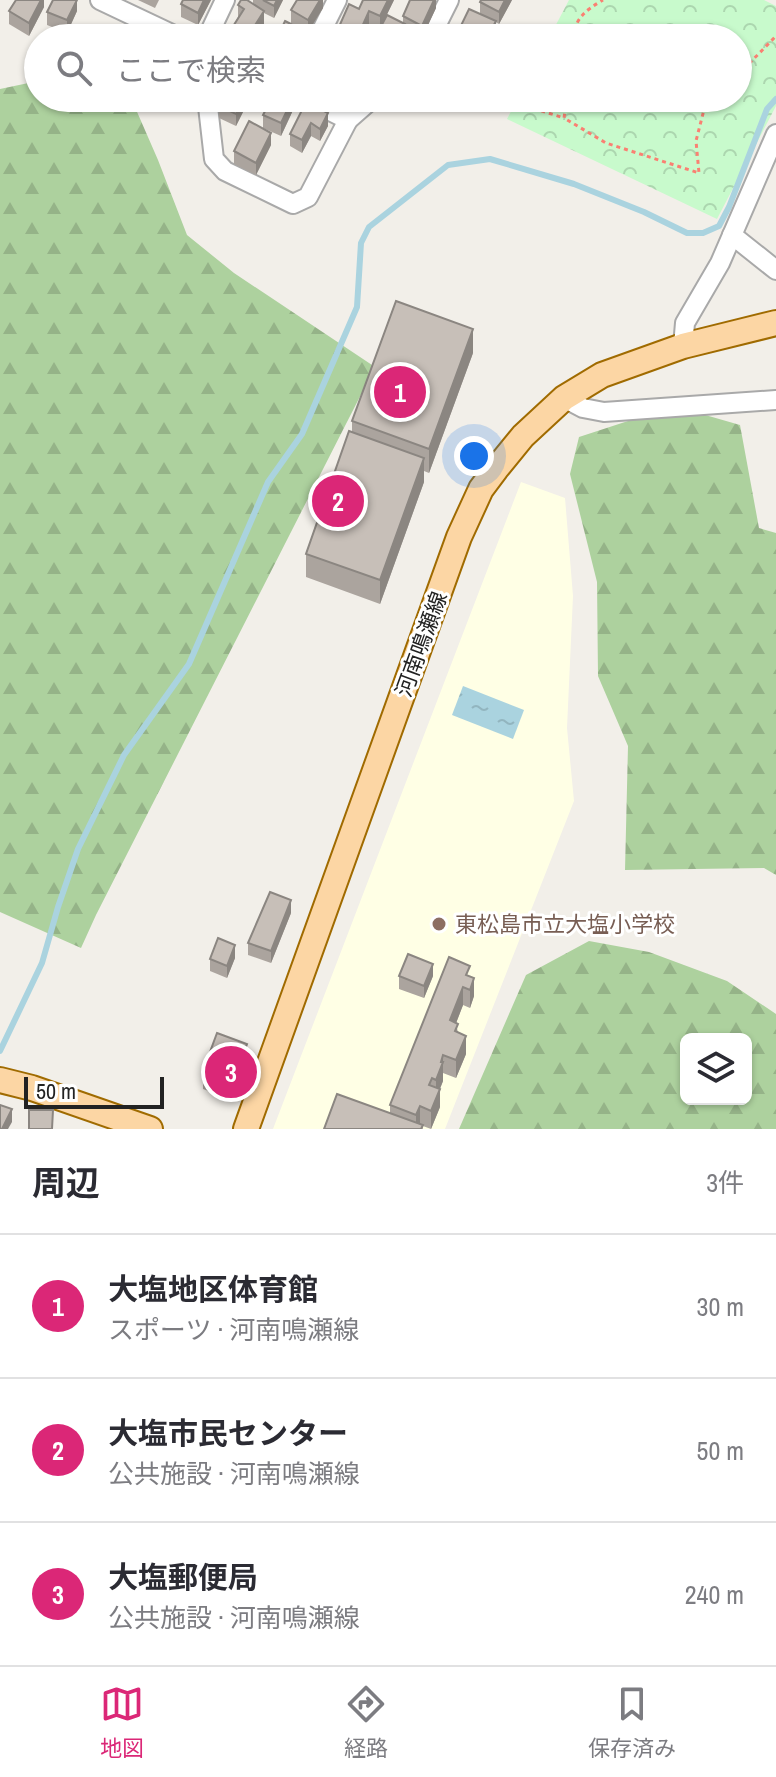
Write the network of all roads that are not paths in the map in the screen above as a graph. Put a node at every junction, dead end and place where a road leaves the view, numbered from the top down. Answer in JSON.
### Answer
{"nodes":[{"id":1,"x":225,"y":0,"type":"edge"},
{"id":2,"x":337,"y":0,"type":"edge"},
{"id":3,"x":449,"y":0,"type":"edge"},
{"id":4,"x":107,"y":1,"type":"edge"},
{"id":5,"x":152,"y":24,"type":"edge"},
{"id":6,"x":214,"y":24,"type":"edge"},
{"id":7,"x":325,"y":24,"type":"edge"},
{"id":8,"x":437,"y":24,"type":"edge"},
{"id":9,"x":209,"y":112,"type":"edge"},
{"id":10,"x":332,"y":112,"type":"edge"},
{"id":11,"x":357,"y":112,"type":"edge"},
{"id":12,"x":348,"y":120,"type":"junction"},
{"id":13,"x":776,"y":134,"type":"edge"},
{"id":14,"x":732,"y":235,"type":"junction"},
{"id":15,"x":776,"y":270,"type":"edge"},
{"id":16,"x":776,"y":323,"type":"edge"},
{"id":17,"x":683,"y":346,"type":"junction"},
{"id":18,"x":564,"y":398,"type":"junction"},
{"id":19,"x":776,"y":400,"type":"edge"},
{"id":20,"x":0,"y":1080,"type":"edge"},
{"id":21,"x":150,"y":1129,"type":"edge"},
{"id":22,"x":246,"y":1129,"type":"edge"}],
"edges":[{"from":1,"to":6,"type":"street"},
{"from":2,"to":7,"type":"street"},
{"from":3,"to":8,"type":"street"},
{"from":4,"to":5,"type":"street"},
{"from":9,"to":12,"type":"street"},
{"from":10,"to":12,"type":"street"},
{"from":11,"to":12,"type":"street"},
{"from":13,"to":14,"type":"street"},
{"from":14,"to":15,"type":"street"},
{"from":14,"to":17,"type":"street"},
{"from":16,"to":17,"type":"main road","name":"河南鳴瀬線"},
{"from":17,"to":18,"type":"main road","name":"河南鳴瀬線"},
{"from":18,"to":19,"type":"street"},
{"from":18,"to":22,"type":"main road","name":"河南鳴瀬線"},
{"from":20,"to":21,"type":"main road"}]}
